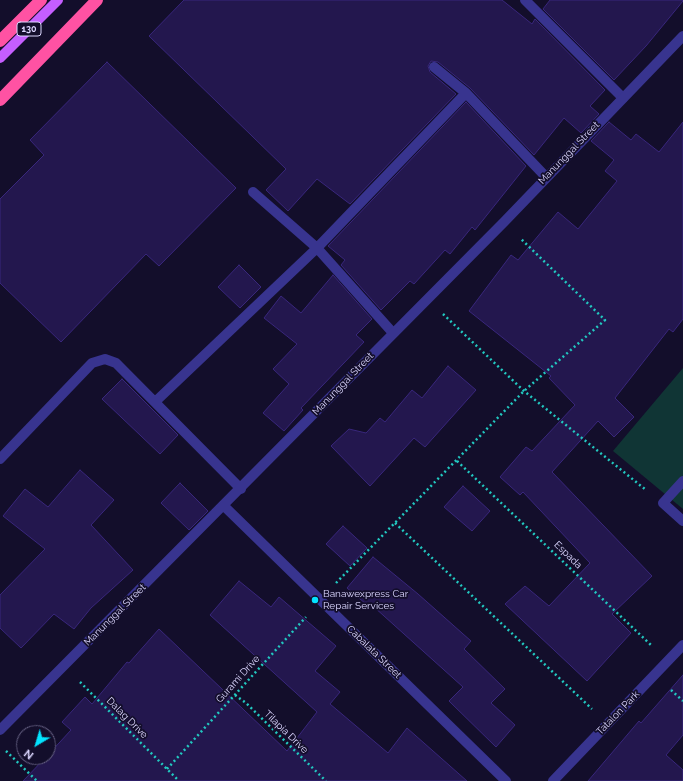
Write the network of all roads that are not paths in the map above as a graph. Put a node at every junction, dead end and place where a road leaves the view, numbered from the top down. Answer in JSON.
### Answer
{"nodes":[{"id":1,"x":41,"y":0,"type":"edge"},
{"id":2,"x":58,"y":0,"type":"edge"},
{"id":3,"x":97,"y":0,"type":"edge"},
{"id":4,"x":525,"y":0,"type":"edge"},
{"id":5,"x":683,"y":36,"type":"edge"},
{"id":6,"x":0,"y":41,"type":"edge"},
{"id":7,"x":0,"y":58,"type":"edge"},
{"id":8,"x":434,"y":67,"type":"dead end"},
{"id":9,"x":466,"y":93,"type":"junction"},
{"id":10,"x":623,"y":98,"type":"junction"},
{"id":11,"x":0,"y":100,"type":"edge"},
{"id":12,"x":546,"y":176,"type":"junction"},
{"id":13,"x":253,"y":192,"type":"dead end"},
{"id":14,"x":317,"y":248,"type":"junction"},
{"id":15,"x":393,"y":333,"type":"junction"},
{"id":16,"x":155,"y":402,"type":"junction"},
{"id":17,"x":0,"y":459,"type":"edge"},
{"id":18,"x":683,"y":481,"type":"edge"},
{"id":19,"x":241,"y":489,"type":"junction"},
{"id":20,"x":224,"y":506,"type":"junction"},
{"id":21,"x":683,"y":521,"type":"edge"},
{"id":22,"x":683,"y":645,"type":"edge"},
{"id":23,"x":0,"y":730,"type":"edge"},
{"id":24,"x":506,"y":781,"type":"edge"},
{"id":25,"x":553,"y":781,"type":"edge"}],
"edges":[{"from":1,"to":6,"type":"highway"},
{"from":2,"to":7,"type":"main road","number":"130"},
{"from":3,"to":11,"type":"highway"},
{"from":4,"to":10,"type":"street"},
{"from":5,"to":10,"type":"street","name":"Manunggal Street"},
{"from":8,"to":9,"type":"street"},
{"from":9,"to":12,"type":"street"},
{"from":9,"to":14,"type":"street"},
{"from":10,"to":12,"type":"street","name":"Manunggal Street"},
{"from":12,"to":15,"type":"street","name":"Manunggal Street"},
{"from":13,"to":14,"type":"street"},
{"from":14,"to":15,"type":"street"},
{"from":14,"to":16,"type":"street"},
{"from":15,"to":19,"type":"street","name":"Manunggal Street"},
{"from":16,"to":17,"type":"street"},
{"from":16,"to":19,"type":"street"},
{"from":18,"to":21,"type":"street"},
{"from":19,"to":20,"type":"street","name":"Manunggal Street"},
{"from":20,"to":23,"type":"street","name":"Manunggal Street"},
{"from":20,"to":24,"type":"street","name":"Cabalata Street"},
{"from":22,"to":25,"type":"street","name":"Tatalon Park"}]}
